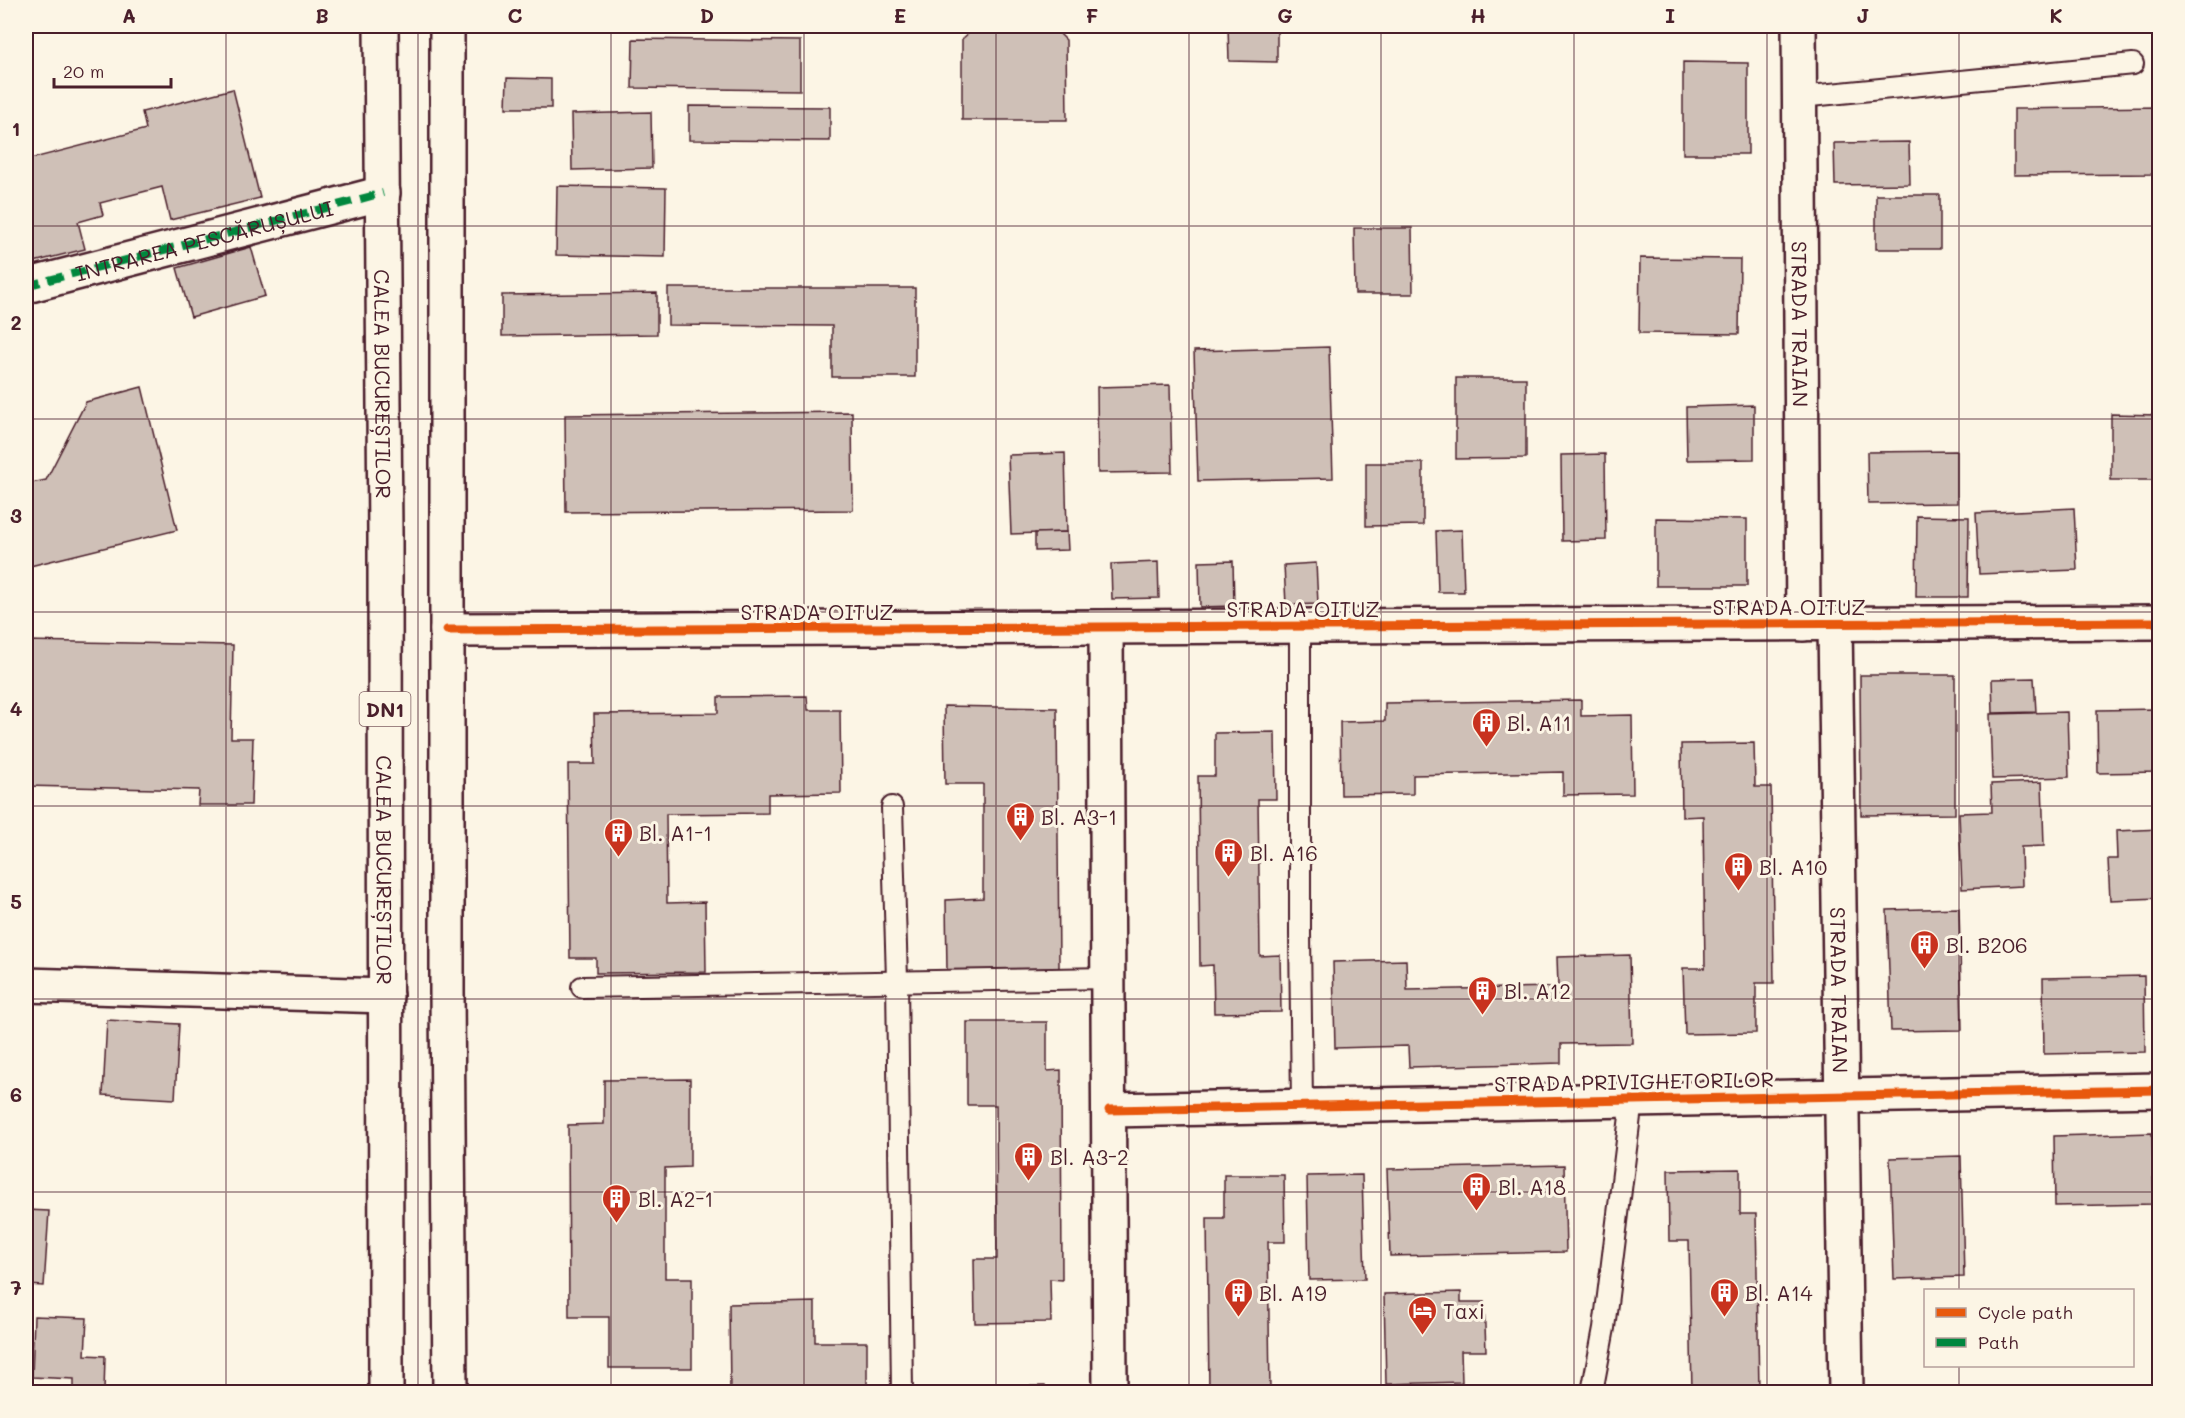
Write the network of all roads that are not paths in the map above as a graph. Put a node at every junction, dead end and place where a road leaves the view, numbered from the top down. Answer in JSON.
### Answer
{"nodes":[{"id":1,"x":381,"y":26,"type":"edge"},
{"id":2,"x":447,"y":26,"type":"edge"},
{"id":3,"x":1799,"y":26,"type":"edge"},
{"id":4,"x":2133,"y":64,"type":"dead end"},
{"id":5,"x":1800,"y":97,"type":"junction"},
{"id":6,"x":383,"y":193,"type":"junction"},
{"id":7,"x":26,"y":286,"type":"edge"},
{"id":8,"x":2160,"y":622,"type":"edge"},
{"id":9,"x":1803,"y":624,"type":"junction"},
{"id":10,"x":1835,"y":624,"type":"junction"},
{"id":11,"x":1300,"y":626,"type":"junction"},
{"id":12,"x":1106,"y":628,"type":"junction"},
{"id":13,"x":447,"y":630,"type":"junction"},
{"id":14,"x":892,"y":807,"type":"dead end"},
{"id":15,"x":1108,"y":978,"type":"junction"},
{"id":16,"x":897,"y":980,"type":"junction"},
{"id":17,"x":26,"y":985,"type":"edge"},
{"id":18,"x":582,"y":987,"type":"dead end"},
{"id":19,"x":386,"y":996,"type":"junction"},
{"id":20,"x":2160,"y":1090,"type":"edge"},
{"id":21,"x":1843,"y":1095,"type":"junction"},
{"id":22,"x":1632,"y":1100,"type":"junction"},
{"id":23,"x":1302,"y":1106,"type":"junction"},
{"id":24,"x":1109,"y":1110,"type":"junction"},
{"id":25,"x":386,"y":1392,"type":"edge"},
{"id":26,"x":450,"y":1392,"type":"edge"},
{"id":27,"x":902,"y":1392,"type":"edge"},
{"id":28,"x":1110,"y":1392,"type":"edge"},
{"id":29,"x":1592,"y":1392,"type":"edge"},
{"id":30,"x":1846,"y":1392,"type":"edge"}],
"edges":[{"from":1,"to":6,"type":"main road","name":"CALEA BUCUREȘTILOR","number":"DN1"},
{"from":2,"to":13,"type":"main road"},
{"from":3,"to":5,"type":"main road","name":"STRADA TRAIAN"},
{"from":4,"to":5,"type":"lane"},
{"from":5,"to":9,"type":"main road","name":"STRADA TRAIAN"},
{"from":6,"to":7,"type":"main road","name":"INTRAREA PESCĂRUȘULUI"},
{"from":6,"to":19,"type":"main road","name":"CALEA BUCUREȘTILOR","number":"DN1"},
{"from":8,"to":10,"type":"main road","name":"STRADA OITUZ"},
{"from":9,"to":10,"type":"main road","name":"STRADA OITUZ"},
{"from":9,"to":11,"type":"main road","name":"STRADA OITUZ"},
{"from":10,"to":21,"type":"main road","name":"STRADA TRAIAN"},
{"from":11,"to":12,"type":"main road","name":"STRADA OITUZ"},
{"from":11,"to":23,"type":"lane"},
{"from":12,"to":13,"type":"main road","name":"STRADA OITUZ"},
{"from":12,"to":15,"type":"main road"},
{"from":13,"to":26,"type":"main road"},
{"from":14,"to":16,"type":"lane"},
{"from":15,"to":16,"type":"lane"},
{"from":15,"to":24,"type":"main road"},
{"from":16,"to":18,"type":"lane"},
{"from":16,"to":27,"type":"lane"},
{"from":17,"to":19,"type":"main road"},
{"from":19,"to":25,"type":"main road","name":"CALEA BUCUREȘTILOR","number":"DN1"},
{"from":20,"to":21,"type":"main road","name":"STRADA PRIVIGHETORILOR"},
{"from":21,"to":22,"type":"main road","name":"STRADA PRIVIGHETORILOR"},
{"from":21,"to":30,"type":"main road","name":"STRADA TRAIAN"},
{"from":22,"to":23,"type":"main road","name":"STRADA PRIVIGHETORILOR"},
{"from":22,"to":29,"type":"lane"},
{"from":23,"to":24,"type":"main road","name":"STRADA PRIVIGHETORILOR"},
{"from":24,"to":28,"type":"main road"}]}
